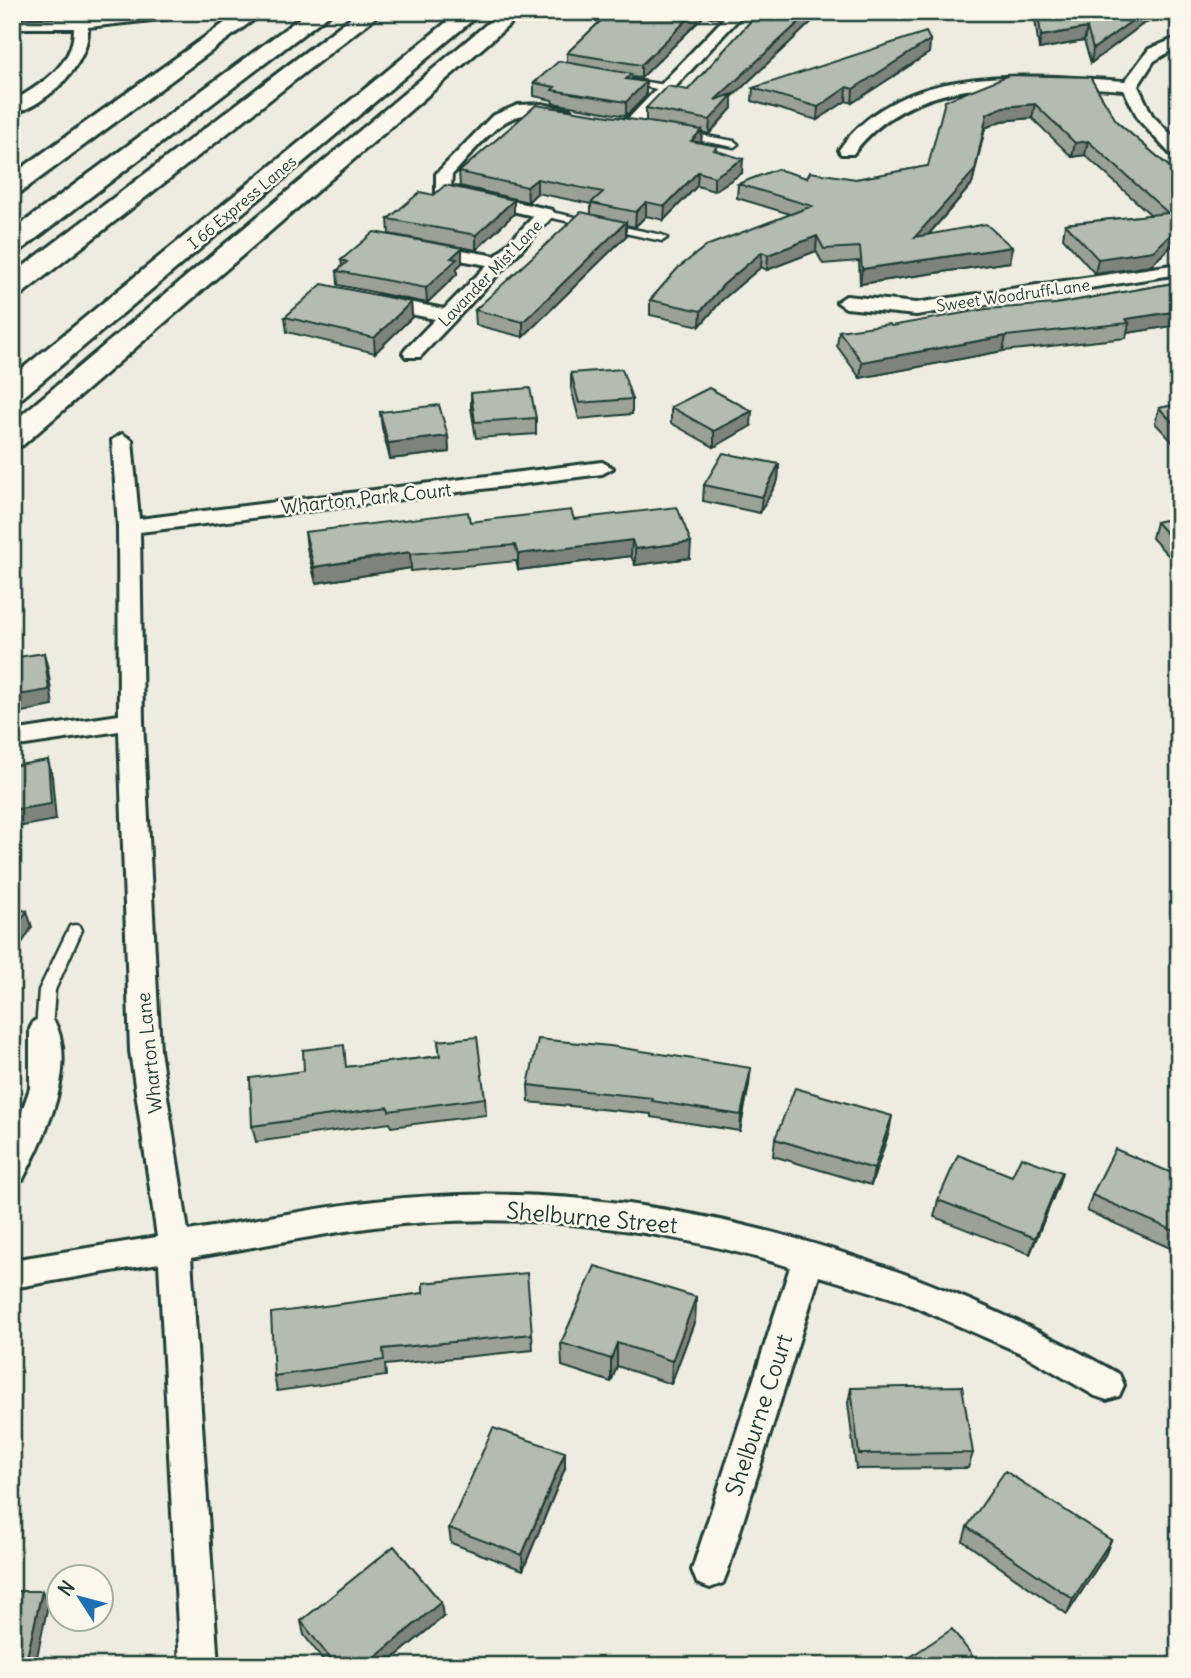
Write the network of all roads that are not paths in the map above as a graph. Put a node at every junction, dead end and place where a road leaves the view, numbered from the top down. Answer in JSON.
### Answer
{"nodes":[{"id":1,"x":189,"y":12,"type":"edge"},
{"id":2,"x":254,"y":12,"type":"edge"},
{"id":3,"x":286,"y":12,"type":"edge"},
{"id":4,"x":323,"y":12,"type":"edge"},
{"id":5,"x":372,"y":12,"type":"edge"},
{"id":6,"x":472,"y":12,"type":"edge"},
{"id":7,"x":514,"y":12,"type":"edge"},
{"id":8,"x":696,"y":12,"type":"edge"},
{"id":9,"x":735,"y":15,"type":"edge"},
{"id":10,"x":81,"y":23,"type":"junction"},
{"id":11,"x":12,"y":24,"type":"edge"},
{"id":12,"x":1179,"y":41,"type":"edge"},
{"id":13,"x":614,"y":79,"type":"edge"},
{"id":14,"x":1130,"y":86,"type":"junction"},
{"id":15,"x":666,"y":88,"type":"junction"},
{"id":16,"x":12,"y":108,"type":"edge"},
{"id":17,"x":670,"y":132,"type":"edge"},
{"id":18,"x":734,"y":144,"type":"dead end"},
{"id":19,"x":847,"y":150,"type":"dead end"},
{"id":20,"x":1179,"y":153,"type":"edge"},
{"id":21,"x":12,"y":187,"type":"edge"},
{"id":22,"x":546,"y":214,"type":"junction"},
{"id":23,"x":12,"y":219,"type":"edge"},
{"id":24,"x":662,"y":238,"type":"dead end"},
{"id":25,"x":12,"y":244,"type":"edge"},
{"id":26,"x":408,"y":245,"type":"edge"},
{"id":27,"x":500,"y":262,"type":"junction"},
{"id":28,"x":1179,"y":269,"type":"edge"},
{"id":29,"x":12,"y":288,"type":"edge"},
{"id":30,"x":355,"y":297,"type":"edge"},
{"id":31,"x":846,"y":302,"type":"dead end"},
{"id":32,"x":449,"y":316,"type":"junction"},
{"id":33,"x":413,"y":353,"type":"dead end"},
{"id":34,"x":12,"y":392,"type":"edge"},
{"id":35,"x":12,"y":439,"type":"edge"},
{"id":36,"x":122,"y":440,"type":"dead end"},
{"id":37,"x":602,"y":468,"type":"dead end"},
{"id":38,"x":129,"y":527,"type":"junction"},
{"id":39,"x":131,"y":720,"type":"junction"},
{"id":40,"x":12,"y":739,"type":"edge"},
{"id":41,"x":75,"y":930,"type":"dead end"},
{"id":42,"x":44,"y":1029,"type":"joint"},
{"id":43,"x":12,"y":1170,"type":"edge"},
{"id":44,"x":174,"y":1245,"type":"junction"},
{"id":45,"x":808,"y":1260,"type":"junction"},
{"id":46,"x":12,"y":1274,"type":"edge"},
{"id":47,"x":1107,"y":1384,"type":"dead end"},
{"id":48,"x":709,"y":1570,"type":"dead end"},
{"id":49,"x":199,"y":1666,"type":"edge"}],
"edges":[{"from":1,"to":10,"type":"street"},
{"from":2,"to":21,"type":"highway"},
{"from":3,"to":23,"type":"highway"},
{"from":4,"to":25,"type":"highway"},
{"from":5,"to":29,"type":"highway"},
{"from":6,"to":34,"type":"highway","name":"I 66 Express Lanes"},
{"from":7,"to":35,"type":"highway"},
{"from":8,"to":9,"type":"lane"},
{"from":9,"to":15,"type":"street","name":"Lavander Mist Lane"},
{"from":10,"to":11,"type":"street"},
{"from":10,"to":16,"type":"street"},
{"from":12,"to":14,"type":"street"},
{"from":13,"to":15,"type":"lane"},
{"from":14,"to":19,"type":"street"},
{"from":14,"to":20,"type":"street"},
{"from":15,"to":22,"type":"street","name":"Lavander Mist Lane"},
{"from":17,"to":18,"type":"lane"},
{"from":22,"to":24,"type":"lane"},
{"from":22,"to":27,"type":"street","name":"Lavander Mist Lane"},
{"from":26,"to":27,"type":"street"},
{"from":27,"to":32,"type":"street","name":"Lavander Mist Lane"},
{"from":28,"to":31,"type":"street","name":"Sweet Woodruff Lane"},
{"from":30,"to":32,"type":"street"},
{"from":32,"to":33,"type":"street","name":"Lavander Mist Lane"},
{"from":36,"to":38,"type":"street","name":"Wharton Lane"},
{"from":37,"to":38,"type":"street","name":"Wharton Park Court"},
{"from":38,"to":39,"type":"street","name":"Wharton Lane"},
{"from":39,"to":40,"type":"street"},
{"from":39,"to":44,"type":"street","name":"Wharton Lane"},
{"from":41,"to":42,"type":"lane"},
{"from":42,"to":43,"type":"street"},
{"from":44,"to":45,"type":"street","name":"Shelburne Street"},
{"from":44,"to":46,"type":"street","name":"Shelburne Street"},
{"from":44,"to":49,"type":"street","name":"Wharton Lane"},
{"from":45,"to":47,"type":"street","name":"Shelburne Street"},
{"from":45,"to":48,"type":"street","name":"Shelburne Court"}]}
